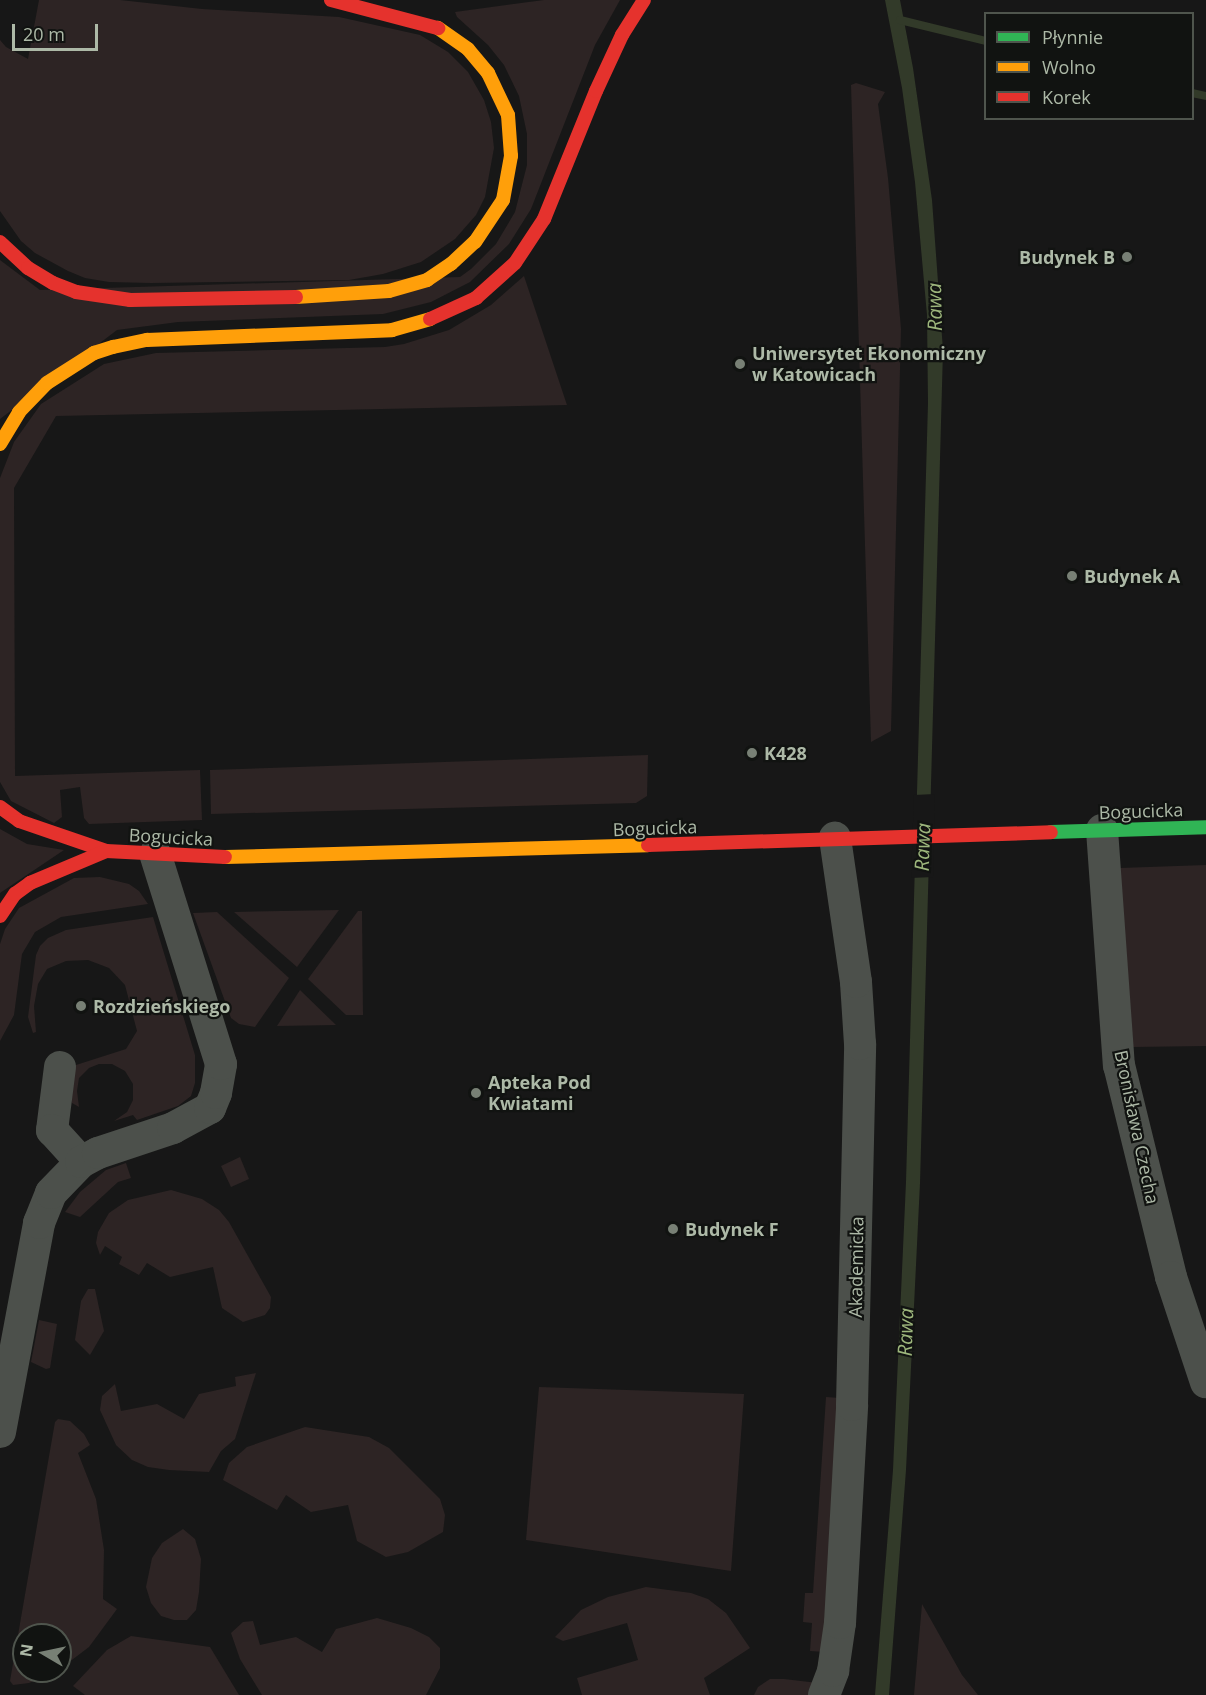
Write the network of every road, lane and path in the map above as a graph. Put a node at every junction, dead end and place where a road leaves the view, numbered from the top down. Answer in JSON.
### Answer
{"nodes":[{"id":1,"x":332,"y":0,"type":"edge"},
{"id":2,"x":644,"y":0,"type":"edge"},
{"id":3,"x":0,"y":242,"type":"edge"},
{"id":4,"x":0,"y":444,"type":"edge"},
{"id":5,"x":0,"y":807,"type":"edge"},
{"id":6,"x":1206,"y":827,"type":"edge"},
{"id":7,"x":1102,"y":830,"type":"junction"},
{"id":8,"x":835,"y":838,"type":"junction"},
{"id":9,"x":106,"y":851,"type":"junction"},
{"id":10,"x":154,"y":854,"type":"junction"},
{"id":11,"x":0,"y":916,"type":"edge"},
{"id":12,"x":60,"y":1067,"type":"dead end"},
{"id":13,"x":81,"y":1162,"type":"junction"},
{"id":14,"x":1206,"y":1382,"type":"edge"},
{"id":15,"x":0,"y":1432,"type":"edge"},
{"id":16,"x":824,"y":1695,"type":"edge"}],
"edges":[{"from":1,"to":3,"type":"main road"},
{"from":2,"to":4,"type":"main road"},
{"from":5,"to":9,"type":"main road","name":"Bogucicka"},
{"from":6,"to":7,"type":"main road","name":"Bogucicka"},
{"from":7,"to":8,"type":"main road","name":"Bogucicka"},
{"from":7,"to":14,"type":"street","name":"Bronisława Czecha"},
{"from":8,"to":10,"type":"main road","name":"Bogucicka"},
{"from":8,"to":16,"type":"street","name":"Akademicka"},
{"from":9,"to":10,"type":"main road","name":"Bogucicka"},
{"from":9,"to":11,"type":"main road","name":"Bogucicka"},
{"from":10,"to":13,"type":"street"},
{"from":12,"to":13,"type":"street"},
{"from":13,"to":15,"type":"street"}]}
